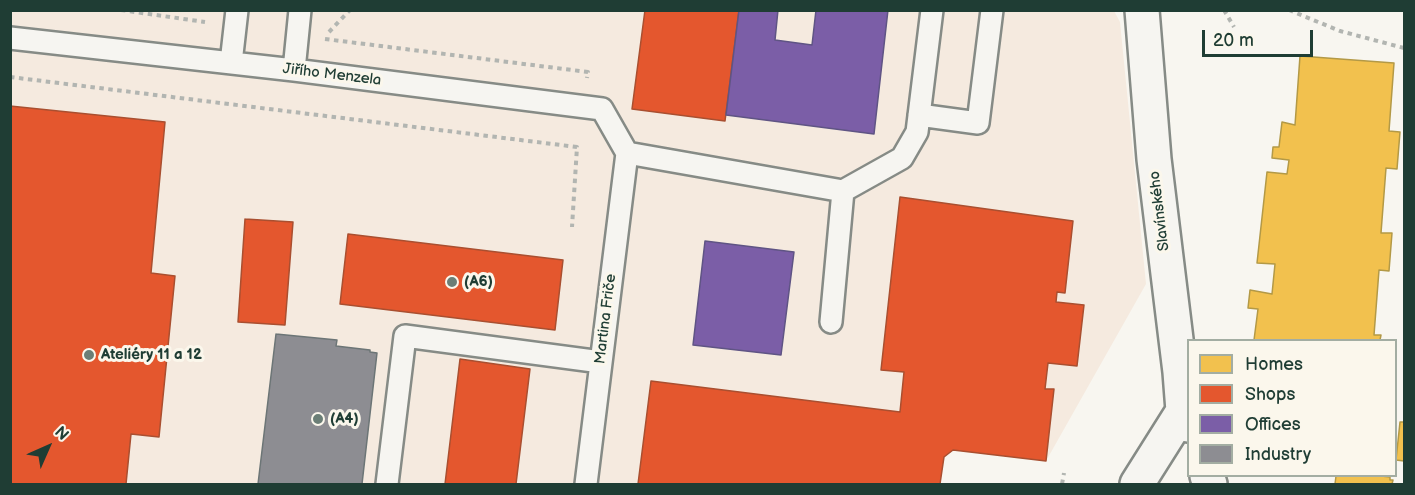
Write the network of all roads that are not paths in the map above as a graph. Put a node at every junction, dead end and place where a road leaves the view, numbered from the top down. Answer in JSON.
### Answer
{"nodes":[{"id":1,"x":237,"y":10,"type":"edge"},
{"id":2,"x":300,"y":10,"type":"edge"},
{"id":3,"x":932,"y":10,"type":"edge"},
{"id":4,"x":992,"y":10,"type":"edge"},
{"id":5,"x":1142,"y":10,"type":"edge"},
{"id":6,"x":10,"y":38,"type":"edge"},
{"id":7,"x":231,"y":63,"type":"junction"},
{"id":8,"x":294,"y":70,"type":"junction"},
{"id":9,"x":919,"y":115,"type":"junction"},
{"id":10,"x":627,"y":153,"type":"junction"},
{"id":11,"x":843,"y":191,"type":"junction"},
{"id":12,"x":831,"y":322,"type":"dead end"},
{"id":13,"x":601,"y":362,"type":"junction"},
{"id":14,"x":1186,"y":418,"type":"edge"},
{"id":15,"x":387,"y":484,"type":"edge"},
{"id":16,"x":586,"y":484,"type":"edge"},
{"id":17,"x":1137,"y":484,"type":"edge"}],
"edges":[{"from":1,"to":7,"type":"lane"},
{"from":2,"to":8,"type":"lane"},
{"from":3,"to":9,"type":"lane"},
{"from":4,"to":9,"type":"lane"},
{"from":5,"to":14,"type":"street","name":"Slavínského"},
{"from":6,"to":7,"type":"lane","name":"Jiřího Menzela"},
{"from":7,"to":8,"type":"lane","name":"Jiřího Menzela"},
{"from":8,"to":10,"type":"lane","name":"Jiřího Menzela"},
{"from":9,"to":11,"type":"lane"},
{"from":10,"to":11,"type":"lane"},
{"from":10,"to":13,"type":"lane","name":"Martina Friče"},
{"from":11,"to":12,"type":"lane"},
{"from":13,"to":15,"type":"lane"},
{"from":13,"to":16,"type":"lane","name":"Martina Friče"},
{"from":14,"to":17,"type":"street"}]}
